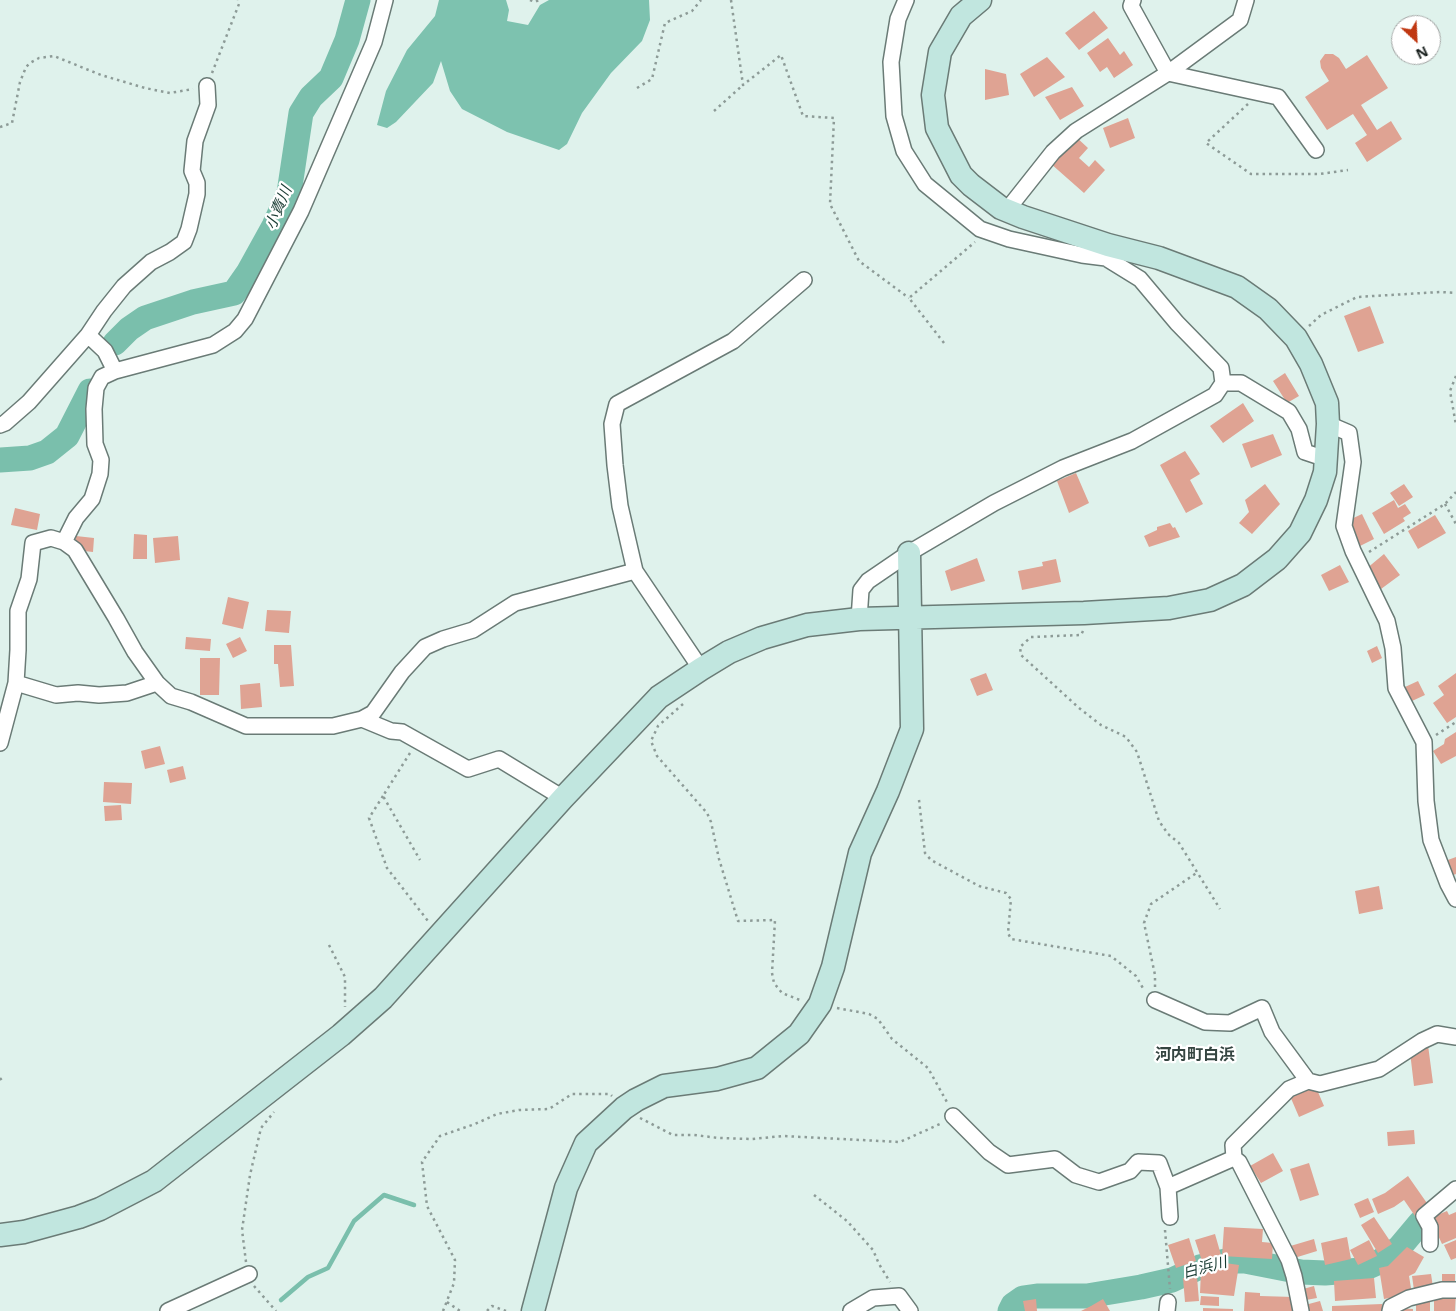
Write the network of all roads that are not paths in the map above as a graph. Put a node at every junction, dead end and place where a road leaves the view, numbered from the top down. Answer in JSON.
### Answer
{"nodes":[{"id":1,"x":385,"y":0,"type":"edge"},
{"id":2,"x":906,"y":0,"type":"edge"},
{"id":3,"x":980,"y":0,"type":"edge"},
{"id":4,"x":1133,"y":0,"type":"edge"},
{"id":5,"x":1246,"y":0,"type":"edge"},
{"id":6,"x":1168,"y":73,"type":"junction"},
{"id":7,"x":207,"y":86,"type":"road end"},
{"id":8,"x":1316,"y":150,"type":"dead end"},
{"id":9,"x":1010,"y":211,"type":"junction"},
{"id":10,"x":1107,"y":251,"type":"junction"},
{"id":11,"x":804,"y":280,"type":"dead end"},
{"id":12,"x":88,"y":335,"type":"junction"},
{"id":13,"x":114,"y":371,"type":"junction"},
{"id":14,"x":1223,"y":383,"type":"junction"},
{"id":15,"x":1328,"y":424,"type":"junction"},
{"id":16,"x":0,"y":425,"type":"edge"},
{"id":17,"x":1326,"y":459,"type":"junction"},
{"id":18,"x":64,"y":542,"type":"junction"},
{"id":19,"x":909,"y":553,"type":"junction"},
{"id":20,"x":635,"y":571,"type":"junction"},
{"id":21,"x":909,"y":617,"type":"junction"},
{"id":22,"x":859,"y":619,"type":"junction"},
{"id":23,"x":701,"y":669,"type":"junction"},
{"id":24,"x":157,"y":683,"type":"junction"},
{"id":25,"x":16,"y":684,"type":"junction"},
{"id":26,"x":5,"y":703,"type":"edge"},
{"id":27,"x":362,"y":719,"type":"junction"},
{"id":28,"x":0,"y":743,"type":"edge"},
{"id":29,"x":564,"y":798,"type":"junction"},
{"id":30,"x":1456,"y":898,"type":"edge"},
{"id":31,"x":1155,"y":1000,"type":"road end"},
{"id":32,"x":1456,"y":1037,"type":"edge"},
{"id":33,"x":1308,"y":1081,"type":"junction"},
{"id":34,"x":953,"y":1116,"type":"road end"},
{"id":35,"x":1234,"y":1158,"type":"junction"},
{"id":36,"x":1168,"y":1187,"type":"junction"},
{"id":37,"x":1456,"y":1189,"type":"edge"},
{"id":38,"x":1170,"y":1217,"type":"road end"},
{"id":39,"x":0,"y":1235,"type":"edge"},
{"id":40,"x":1430,"y":1244,"type":"dead end"},
{"id":41,"x":250,"y":1274,"type":"road end"},
{"id":42,"x":1456,"y":1290,"type":"edge"},
{"id":43,"x":168,"y":1311,"type":"edge"},
{"id":44,"x":533,"y":1311,"type":"edge"},
{"id":45,"x":851,"y":1311,"type":"edge"},
{"id":46,"x":910,"y":1311,"type":"edge"},
{"id":47,"x":1301,"y":1311,"type":"edge"},
{"id":48,"x":1390,"y":1311,"type":"edge"}],
"edges":[{"from":1,"to":13,"type":"street"},
{"from":2,"to":10,"type":"street"},
{"from":3,"to":9,"type":"street"},
{"from":4,"to":6,"type":"street"},
{"from":5,"to":6,"type":"street"},
{"from":6,"to":8,"type":"street"},
{"from":6,"to":9,"type":"street"},
{"from":7,"to":12,"type":"street"},
{"from":9,"to":10,"type":"street"},
{"from":10,"to":14,"type":"street"},
{"from":10,"to":15,"type":"street"},
{"from":11,"to":20,"type":"street"},
{"from":12,"to":13,"type":"street"},
{"from":12,"to":16,"type":"street"},
{"from":13,"to":18,"type":"street"},
{"from":14,"to":17,"type":"street"},
{"from":14,"to":19,"type":"street"},
{"from":15,"to":17,"type":"street"},
{"from":15,"to":30,"type":"street"},
{"from":17,"to":21,"type":"street"},
{"from":18,"to":24,"type":"street"},
{"from":18,"to":25,"type":"street"},
{"from":19,"to":21,"type":"street"},
{"from":19,"to":22,"type":"street"},
{"from":20,"to":23,"type":"street"},
{"from":20,"to":27,"type":"street"},
{"from":21,"to":22,"type":"street"},
{"from":21,"to":44,"type":"street"},
{"from":22,"to":23,"type":"street"},
{"from":23,"to":29,"type":"street"},
{"from":24,"to":25,"type":"street"},
{"from":24,"to":27,"type":"street"},
{"from":25,"to":26,"type":"street"},
{"from":26,"to":28,"type":"street"},
{"from":27,"to":29,"type":"street"},
{"from":29,"to":39,"type":"street"},
{"from":31,"to":33,"type":"street"},
{"from":32,"to":33,"type":"street"},
{"from":33,"to":35,"type":"street"},
{"from":34,"to":36,"type":"street"},
{"from":35,"to":36,"type":"street"},
{"from":35,"to":47,"type":"street"},
{"from":36,"to":38,"type":"street"},
{"from":37,"to":40,"type":"street"},
{"from":41,"to":43,"type":"street"},
{"from":42,"to":48,"type":"street"},
{"from":45,"to":46,"type":"street"}]}
